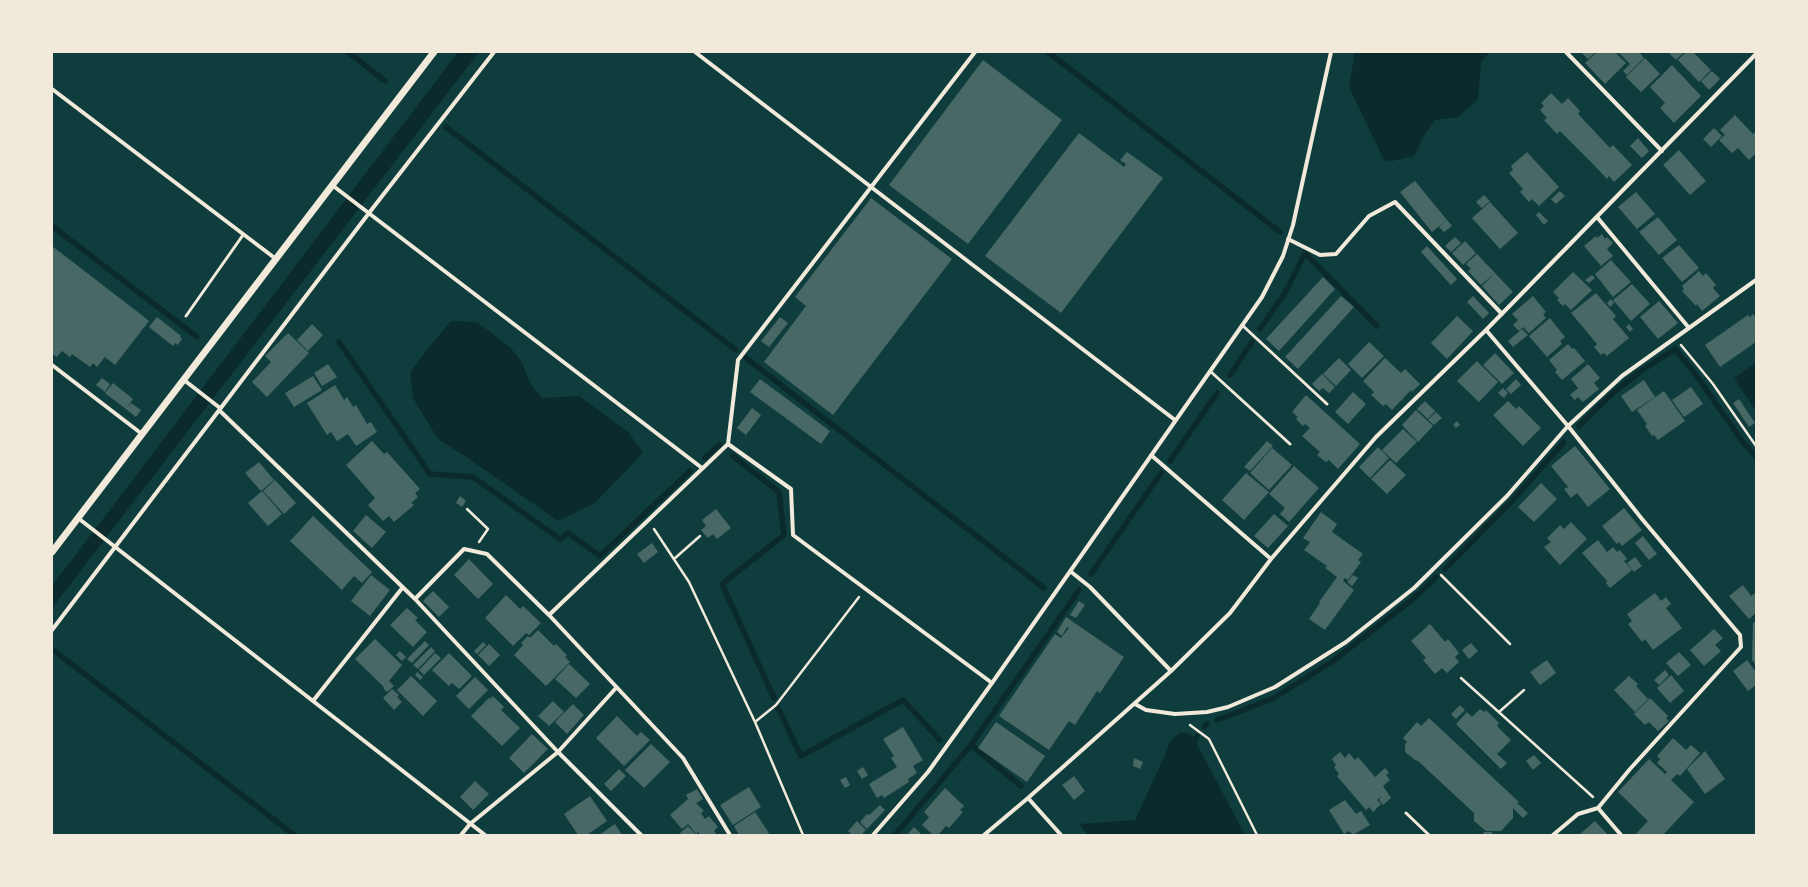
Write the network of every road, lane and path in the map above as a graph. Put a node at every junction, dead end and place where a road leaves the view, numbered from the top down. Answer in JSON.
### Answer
{"nodes":[{"id":1,"x":434,"y":52,"type":"edge"},
{"id":2,"x":494,"y":52,"type":"edge"},
{"id":3,"x":695,"y":52,"type":"edge"},
{"id":4,"x":975,"y":52,"type":"edge"},
{"id":5,"x":1331,"y":52,"type":"edge"},
{"id":6,"x":1566,"y":52,"type":"edge"},
{"id":7,"x":1756,"y":54,"type":"edge"},
{"id":8,"x":52,"y":89,"type":"edge"},
{"id":9,"x":1662,"y":151,"type":"junction"},
{"id":10,"x":332,"y":185,"type":"junction"},
{"id":11,"x":871,"y":188,"type":"junction"},
{"id":12,"x":369,"y":213,"type":"junction"},
{"id":13,"x":1597,"y":217,"type":"junction"},
{"id":14,"x":243,"y":235,"type":"junction"},
{"id":15,"x":1288,"y":239,"type":"junction"},
{"id":16,"x":276,"y":259,"type":"junction"},
{"id":17,"x":1756,"y":280,"type":"edge"},
{"id":18,"x":1502,"y":314,"type":"junction"},
{"id":19,"x":186,"y":316,"type":"dead end"},
{"id":20,"x":1242,"y":325,"type":"junction"},
{"id":21,"x":1689,"y":328,"type":"junction"},
{"id":22,"x":1486,"y":330,"type":"junction"},
{"id":23,"x":1675,"y":338,"type":"junction"},
{"id":24,"x":52,"y":365,"type":"edge"},
{"id":25,"x":1210,"y":371,"type":"junction"},
{"id":26,"x":184,"y":380,"type":"junction"},
{"id":27,"x":1327,"y":404,"type":"dead end"},
{"id":28,"x":220,"y":409,"type":"junction"},
{"id":29,"x":1175,"y":420,"type":"junction"},
{"id":30,"x":1568,"y":426,"type":"junction"},
{"id":31,"x":142,"y":434,"type":"junction"},
{"id":32,"x":728,"y":444,"type":"junction"},
{"id":33,"x":1290,"y":444,"type":"dead end"},
{"id":34,"x":1756,"y":446,"type":"edge"},
{"id":35,"x":1151,"y":455,"type":"junction"},
{"id":36,"x":702,"y":468,"type":"junction"},
{"id":37,"x":467,"y":509,"type":"dead end"},
{"id":38,"x":78,"y":518,"type":"junction"},
{"id":39,"x":648,"y":521,"type":"junction"},
{"id":40,"x":700,"y":536,"type":"dead end"},
{"id":41,"x":116,"y":548,"type":"junction"},
{"id":42,"x":473,"y":551,"type":"junction"},
{"id":43,"x":52,"y":552,"type":"edge"},
{"id":44,"x":674,"y":559,"type":"junction"},
{"id":45,"x":1271,"y":559,"type":"junction"},
{"id":46,"x":1434,"y":568,"type":"junction"},
{"id":47,"x":1070,"y":571,"type":"junction"},
{"id":48,"x":403,"y":587,"type":"junction"},
{"id":49,"x":866,"y":589,"type":"junction"},
{"id":50,"x":416,"y":600,"type":"junction"},
{"id":51,"x":549,"y":615,"type":"junction"},
{"id":52,"x":52,"y":630,"type":"edge"},
{"id":53,"x":1510,"y":644,"type":"dead end"},
{"id":54,"x":1171,"y":671,"type":"junction"},
{"id":55,"x":1461,"y":678,"type":"dead end"},
{"id":56,"x":992,"y":683,"type":"junction"},
{"id":57,"x":616,"y":688,"type":"junction"},
{"id":58,"x":1524,"y":690,"type":"dead end"},
{"id":59,"x":313,"y":701,"type":"junction"},
{"id":60,"x":1135,"y":704,"type":"junction"},
{"id":61,"x":1499,"y":712,"type":"junction"},
{"id":62,"x":1187,"y":713,"type":"junction"},
{"id":63,"x":754,"y":722,"type":"junction"},
{"id":64,"x":558,"y":752,"type":"junction"},
{"id":65,"x":1028,"y":798,"type":"junction"},
{"id":66,"x":1599,"y":806,"type":"junction"},
{"id":67,"x":1406,"y":813,"type":"dead end"},
{"id":68,"x":470,"y":824,"type":"junction"},
{"id":69,"x":461,"y":835,"type":"edge"},
{"id":70,"x":485,"y":835,"type":"edge"},
{"id":71,"x":641,"y":835,"type":"edge"},
{"id":72,"x":730,"y":835,"type":"edge"},
{"id":73,"x":803,"y":835,"type":"edge"},
{"id":74,"x":873,"y":835,"type":"edge"},
{"id":75,"x":984,"y":835,"type":"edge"},
{"id":76,"x":1061,"y":835,"type":"edge"},
{"id":77,"x":1257,"y":835,"type":"edge"},
{"id":78,"x":1429,"y":835,"type":"edge"},
{"id":79,"x":1553,"y":835,"type":"edge"},
{"id":80,"x":1621,"y":835,"type":"edge"}],
"edges":[{"from":1,"to":10,"type":"street"},
{"from":2,"to":12,"type":"street"},
{"from":3,"to":11,"type":"street"},
{"from":4,"to":11,"type":"street"},
{"from":5,"to":15,"type":"street"},
{"from":6,"to":9,"type":"street"},
{"from":7,"to":9,"type":"street"},
{"from":8,"to":14,"type":"street"},
{"from":9,"to":13,"type":"street"},
{"from":10,"to":12,"type":"street"},
{"from":10,"to":16,"type":"street"},
{"from":11,"to":29,"type":"street"},
{"from":11,"to":32,"type":"street"},
{"from":12,"to":28,"type":"street"},
{"from":12,"to":36,"type":"street"},
{"from":13,"to":18,"type":"street"},
{"from":13,"to":21,"type":"street"},
{"from":14,"to":16,"type":"street"},
{"from":14,"to":19,"type":"lane"},
{"from":15,"to":18,"type":"street"},
{"from":15,"to":20,"type":"street"},
{"from":16,"to":26,"type":"street"},
{"from":17,"to":21,"type":"street"},
{"from":18,"to":22,"type":"street"},
{"from":20,"to":25,"type":"street"},
{"from":20,"to":27,"type":"lane"},
{"from":21,"to":23,"type":"street"},
{"from":22,"to":30,"type":"street"},
{"from":22,"to":45,"type":"street"},
{"from":23,"to":30,"type":"street"},
{"from":23,"to":34,"type":"path"},
{"from":24,"to":31,"type":"street"},
{"from":25,"to":29,"type":"street"},
{"from":25,"to":33,"type":"lane"},
{"from":26,"to":28,"type":"street"},
{"from":26,"to":31,"type":"street"},
{"from":28,"to":41,"type":"street"},
{"from":28,"to":48,"type":"street"},
{"from":29,"to":35,"type":"street"},
{"from":30,"to":46,"type":"street"},
{"from":30,"to":66,"type":"street"},
{"from":31,"to":38,"type":"street"},
{"from":32,"to":36,"type":"street"},
{"from":32,"to":49,"type":"street"},
{"from":35,"to":45,"type":"street"},
{"from":35,"to":47,"type":"street"},
{"from":36,"to":39,"type":"street"},
{"from":37,"to":42,"type":"path"},
{"from":38,"to":41,"type":"street"},
{"from":38,"to":43,"type":"street"},
{"from":39,"to":44,"type":"path"},
{"from":39,"to":51,"type":"street"},
{"from":40,"to":44,"type":"path"},
{"from":41,"to":52,"type":"street"},
{"from":41,"to":59,"type":"street"},
{"from":42,"to":50,"type":"street"},
{"from":42,"to":51,"type":"street"},
{"from":44,"to":63,"type":"path"},
{"from":45,"to":54,"type":"street"},
{"from":46,"to":53,"type":"path"},
{"from":46,"to":62,"type":"street"},
{"from":47,"to":54,"type":"street"},
{"from":47,"to":56,"type":"street"},
{"from":48,"to":50,"type":"street"},
{"from":48,"to":59,"type":"street"},
{"from":49,"to":56,"type":"street"},
{"from":49,"to":63,"type":"path"},
{"from":50,"to":64,"type":"street"},
{"from":51,"to":57,"type":"street"},
{"from":54,"to":60,"type":"street"},
{"from":55,"to":61,"type":"path"},
{"from":56,"to":74,"type":"street"},
{"from":57,"to":64,"type":"street"},
{"from":57,"to":72,"type":"street"},
{"from":58,"to":61,"type":"path"},
{"from":59,"to":68,"type":"street"},
{"from":60,"to":62,"type":"street"},
{"from":60,"to":65,"type":"street"},
{"from":61,"to":66,"type":"path"},
{"from":62,"to":77,"type":"path"},
{"from":63,"to":73,"type":"path"},
{"from":64,"to":68,"type":"street"},
{"from":64,"to":71,"type":"street"},
{"from":65,"to":75,"type":"street"},
{"from":65,"to":76,"type":"street"},
{"from":66,"to":79,"type":"street"},
{"from":66,"to":80,"type":"street"},
{"from":67,"to":78,"type":"lane"},
{"from":68,"to":69,"type":"street"},
{"from":68,"to":70,"type":"street"}]}
